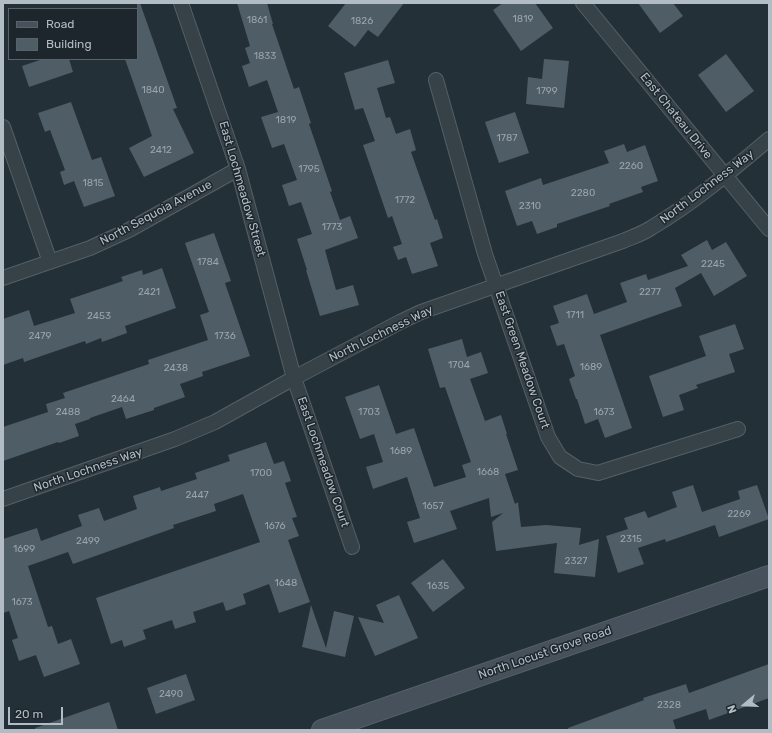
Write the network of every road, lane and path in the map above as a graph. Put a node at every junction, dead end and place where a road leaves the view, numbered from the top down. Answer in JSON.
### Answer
{"nodes":[{"id":1,"x":181,"y":3,"type":"edge"},
{"id":2,"x":583,"y":3,"type":"edge"},
{"id":3,"x":436,"y":80,"type":"dead end"},
{"id":4,"x":3,"y":127,"type":"edge"},
{"id":5,"x":769,"y":139,"type":"edge"},
{"id":6,"x":238,"y":169,"type":"junction"},
{"id":7,"x":725,"y":176,"type":"junction"},
{"id":8,"x":769,"y":229,"type":"edge"},
{"id":9,"x":50,"y":262,"type":"junction"},
{"id":10,"x":3,"y":278,"type":"edge"},
{"id":11,"x":496,"y":285,"type":"junction"},
{"id":12,"x":294,"y":378,"type":"junction"},
{"id":13,"x":738,"y":429,"type":"dead end"},
{"id":14,"x":3,"y":499,"type":"edge"},
{"id":15,"x":352,"y":547,"type":"dead end"},
{"id":16,"x":769,"y":576,"type":"edge"},
{"id":17,"x":322,"y":730,"type":"edge"}],
"edges":[{"from":1,"to":6,"type":"street","name":"East Lochmeadow Street"},
{"from":2,"to":7,"type":"street","name":"East Chateau Drive"},
{"from":3,"to":11,"type":"street","name":"East Green Meadow Court"},
{"from":4,"to":9,"type":"street"},
{"from":5,"to":7,"type":"street","name":"North Lochness Way"},
{"from":6,"to":9,"type":"street","name":"North Sequoia Avenue"},
{"from":6,"to":12,"type":"street","name":"East Lochmeadow Street"},
{"from":7,"to":8,"type":"street","name":"East Chateau Drive"},
{"from":7,"to":11,"type":"street","name":"North Lochness Way"},
{"from":9,"to":10,"type":"street","name":"North Sequoia Avenue"},
{"from":11,"to":12,"type":"street","name":"North Lochness Way"},
{"from":11,"to":13,"type":"street","name":"East Green Meadow Court"},
{"from":12,"to":14,"type":"street","name":"North Lochness Way"},
{"from":12,"to":15,"type":"street","name":"East Lochmeadow Court"},
{"from":16,"to":17,"type":"main road","name":"North Locust Grove Road"}]}
